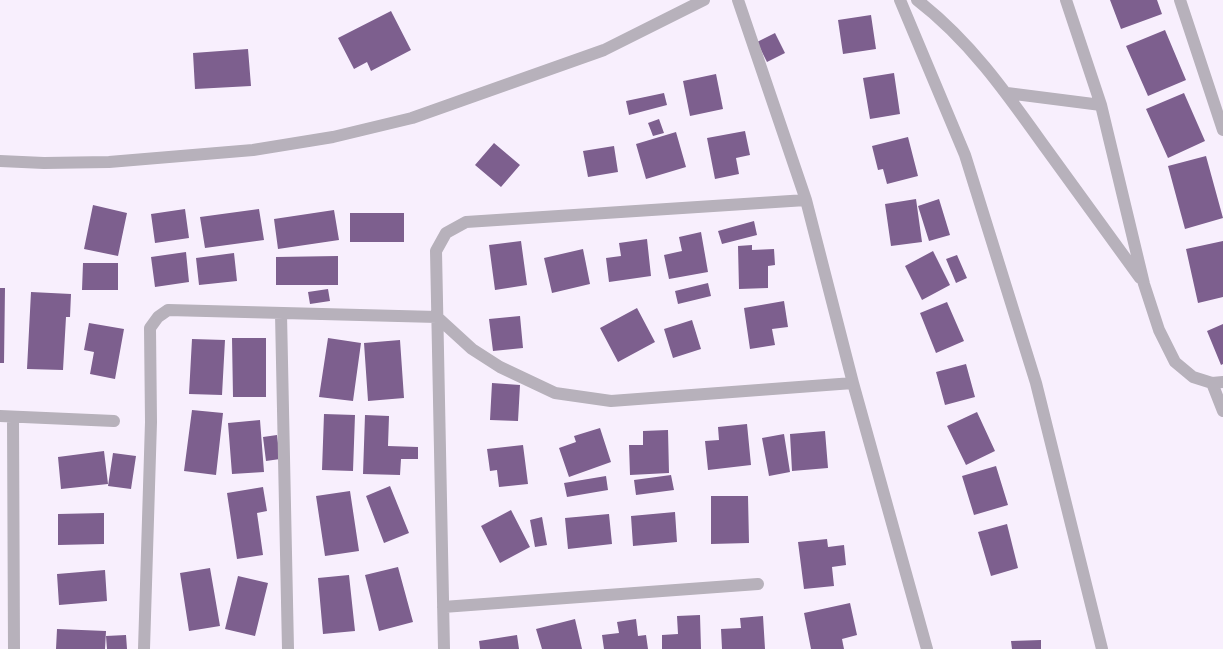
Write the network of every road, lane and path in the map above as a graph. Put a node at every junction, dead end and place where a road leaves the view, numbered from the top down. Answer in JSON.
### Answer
{"nodes":[{"id":1,"x":704,"y":0,"type":"edge"},
{"id":2,"x":738,"y":0,"type":"edge"},
{"id":3,"x":900,"y":0,"type":"edge"},
{"id":4,"x":917,"y":0,"type":"edge"},
{"id":5,"x":1066,"y":0,"type":"edge"},
{"id":6,"x":1180,"y":0,"type":"edge"},
{"id":7,"x":1007,"y":93,"type":"junction"},
{"id":8,"x":1101,"y":105,"type":"junction"},
{"id":9,"x":1223,"y":130,"type":"edge"},
{"id":10,"x":0,"y":162,"type":"edge"},
{"id":11,"x":806,"y":200,"type":"junction"},
{"id":12,"x":1144,"y":284,"type":"junction"},
{"id":13,"x":281,"y":314,"type":"junction"},
{"id":14,"x":437,"y":317,"type":"junction"},
{"id":15,"x":1218,"y":382,"type":"edge"},
{"id":16,"x":853,"y":383,"type":"junction"},
{"id":17,"x":1223,"y":411,"type":"edge"},
{"id":18,"x":0,"y":416,"type":"edge"},
{"id":19,"x":13,"y":417,"type":"junction"},
{"id":20,"x":114,"y":421,"type":"dead end"},
{"id":21,"x":758,"y":584,"type":"dead end"},
{"id":22,"x":443,"y":607,"type":"junction"},
{"id":23,"x":14,"y":649,"type":"edge"},
{"id":24,"x":144,"y":649,"type":"edge"},
{"id":25,"x":288,"y":649,"type":"edge"},
{"id":26,"x":444,"y":649,"type":"edge"},
{"id":27,"x":927,"y":649,"type":"edge"},
{"id":28,"x":1102,"y":649,"type":"edge"}],
"edges":[{"from":1,"to":10,"type":"street"},
{"from":2,"to":11,"type":"street"},
{"from":3,"to":28,"type":"street"},
{"from":4,"to":7,"type":"street"},
{"from":5,"to":8,"type":"street"},
{"from":6,"to":9,"type":"street"},
{"from":7,"to":8,"type":"street"},
{"from":7,"to":12,"type":"street"},
{"from":8,"to":12,"type":"street"},
{"from":11,"to":14,"type":"street"},
{"from":11,"to":16,"type":"street"},
{"from":12,"to":15,"type":"street"},
{"from":13,"to":14,"type":"street"},
{"from":13,"to":24,"type":"street"},
{"from":13,"to":25,"type":"street"},
{"from":14,"to":16,"type":"street"},
{"from":14,"to":22,"type":"street"},
{"from":15,"to":17,"type":"street"},
{"from":16,"to":27,"type":"street"},
{"from":18,"to":19,"type":"street"},
{"from":19,"to":20,"type":"street"},
{"from":19,"to":23,"type":"street"},
{"from":21,"to":22,"type":"street"},
{"from":22,"to":26,"type":"street"}]}
